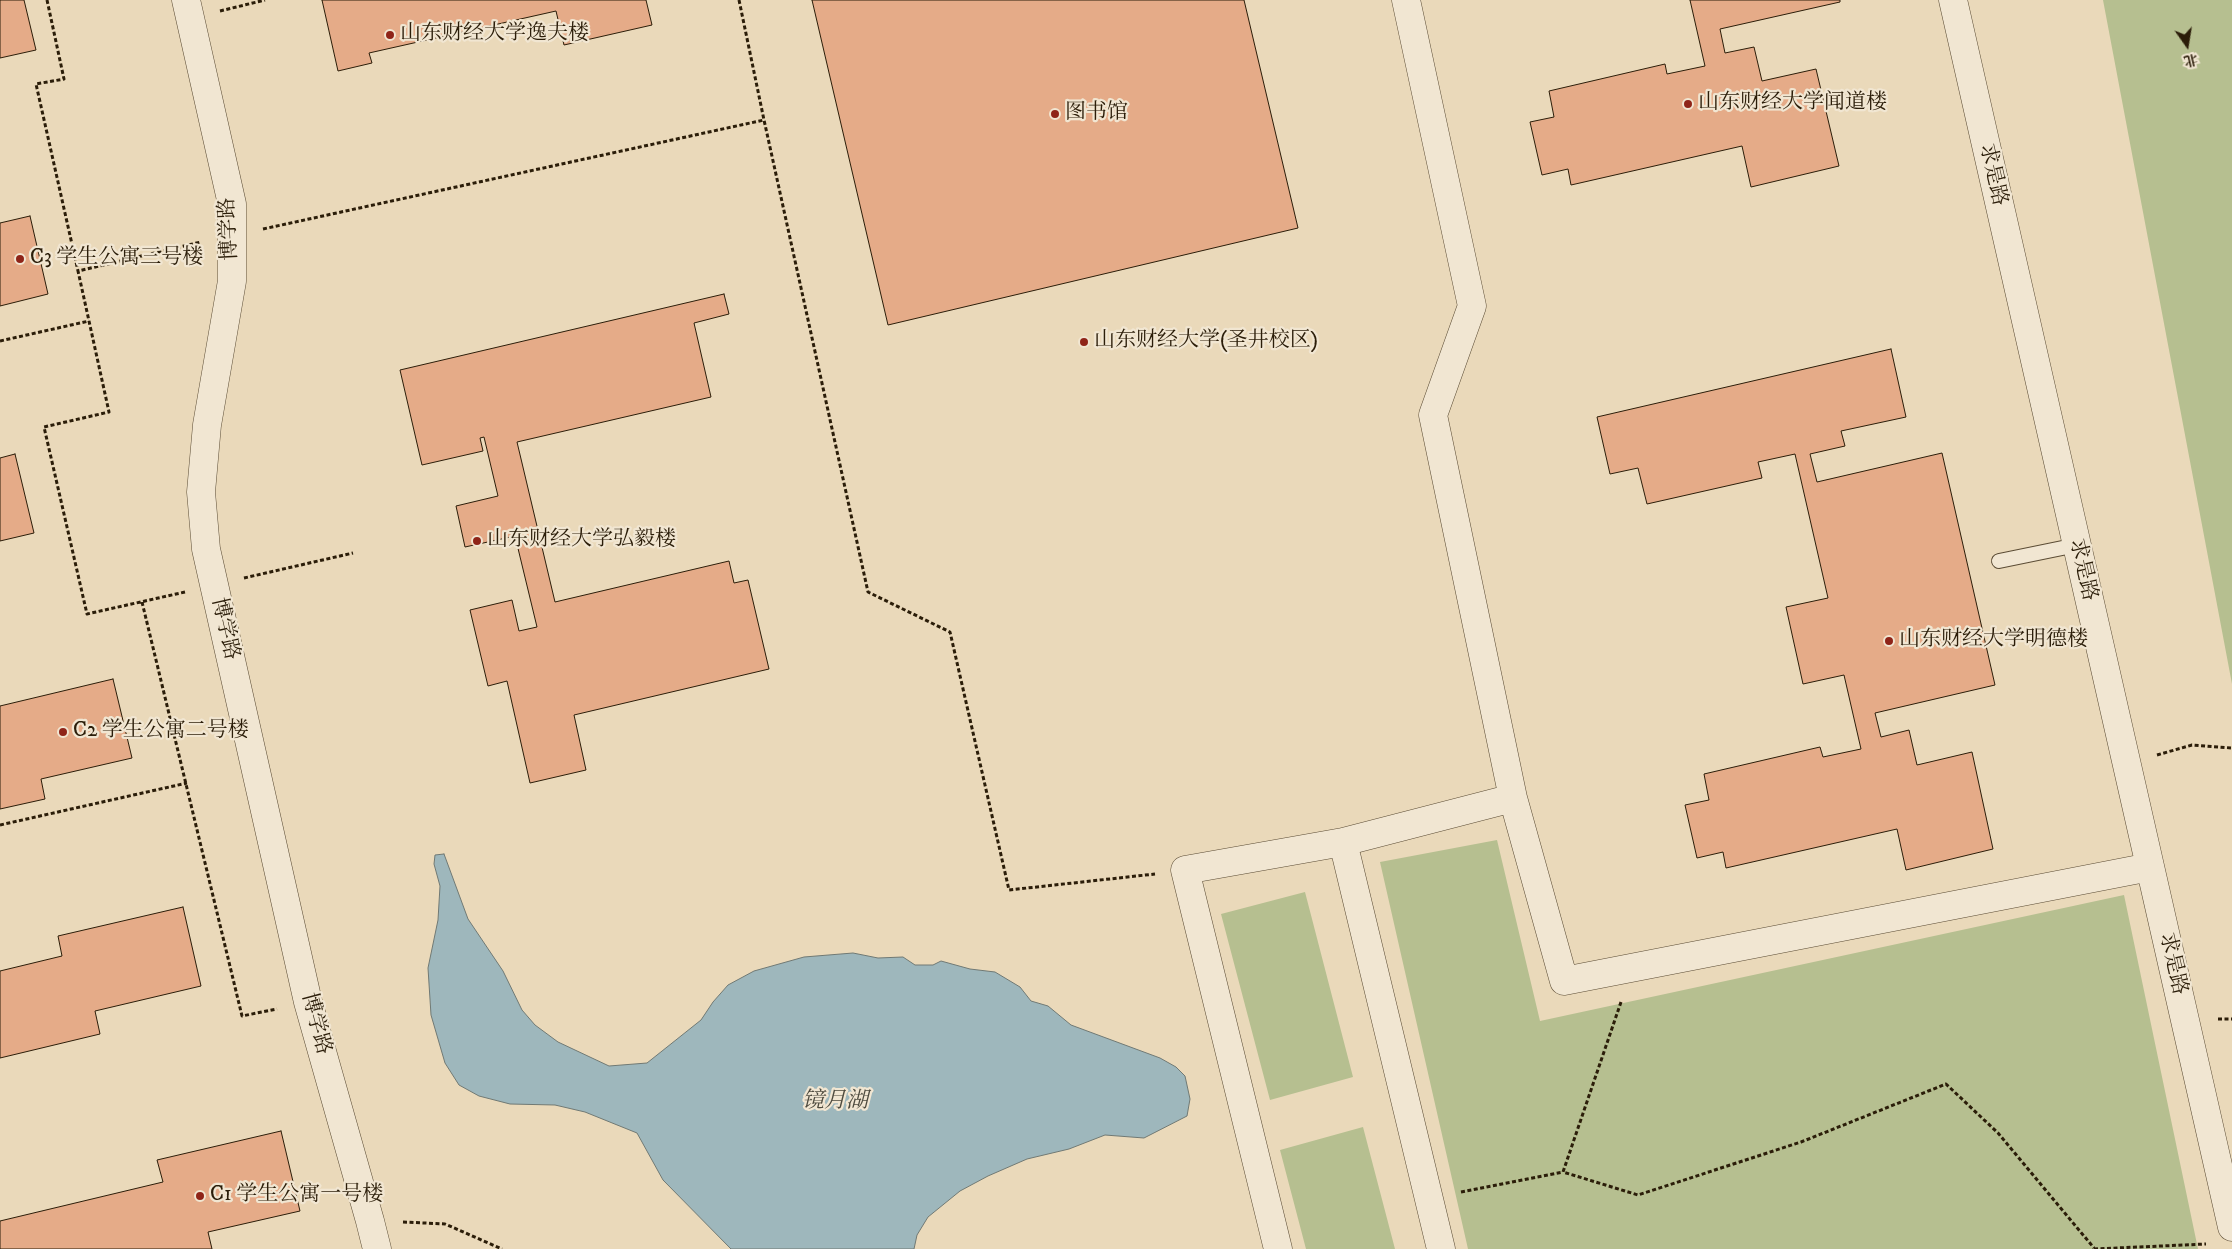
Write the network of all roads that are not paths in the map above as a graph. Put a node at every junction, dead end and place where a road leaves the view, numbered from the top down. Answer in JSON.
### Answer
{"nodes":[{"id":1,"x":1406,"y":0,"type":"edge"},
{"id":2,"x":1953,"y":0,"type":"edge"},
{"id":3,"x":188,"y":10,"type":"edge"},
{"id":4,"x":2077,"y":545,"type":"junction"},
{"id":5,"x":1999,"y":561,"type":"dead end"},
{"id":6,"x":1513,"y":798,"type":"junction"},
{"id":7,"x":1343,"y":842,"type":"junction"},
{"id":8,"x":2150,"y":867,"type":"junction"},
{"id":9,"x":2222,"y":1235,"type":"edge"},
{"id":10,"x":377,"y":1249,"type":"edge"},
{"id":11,"x":1278,"y":1249,"type":"edge"},
{"id":12,"x":1441,"y":1249,"type":"edge"}],
"edges":[{"from":1,"to":6,"type":"street"},
{"from":2,"to":4,"type":"street","name":"求是路"},
{"from":3,"to":10,"type":"street","name":"博学路"},
{"from":4,"to":5,"type":"lane"},
{"from":4,"to":8,"type":"street","name":"求是路"},
{"from":6,"to":7,"type":"street"},
{"from":6,"to":8,"type":"street"},
{"from":7,"to":11,"type":"street"},
{"from":7,"to":12,"type":"street"},
{"from":8,"to":9,"type":"street","name":"求是路"}]}
